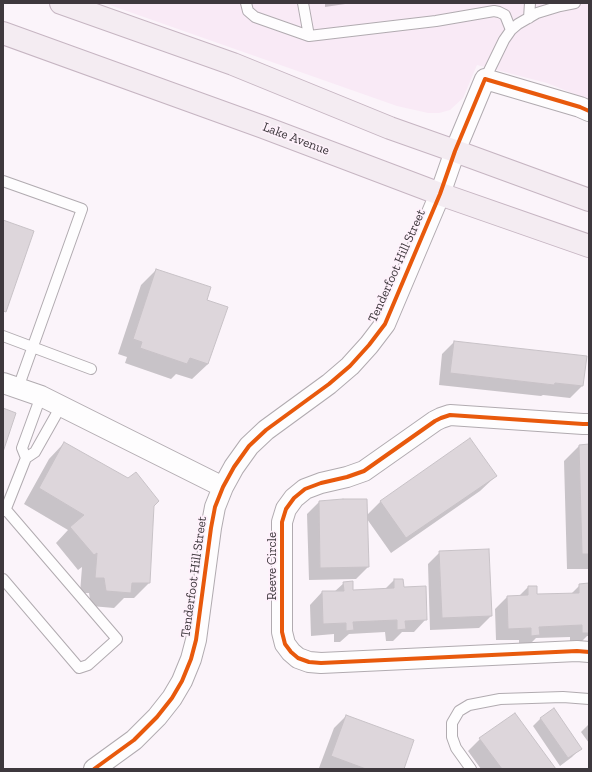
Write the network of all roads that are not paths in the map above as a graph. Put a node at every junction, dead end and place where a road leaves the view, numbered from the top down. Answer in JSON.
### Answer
{"nodes":[{"id":1,"x":61,"y":3,"type":"edge"},
{"id":2,"x":246,"y":3,"type":"edge"},
{"id":3,"x":303,"y":3,"type":"edge"},
{"id":4,"x":530,"y":3,"type":"edge"},
{"id":5,"x":575,"y":3,"type":"edge"},
{"id":6,"x":529,"y":18,"type":"junction"},
{"id":7,"x":511,"y":30,"type":"junction"},
{"id":8,"x":3,"y":33,"type":"edge"},
{"id":9,"x":309,"y":36,"type":"junction"},
{"id":10,"x":486,"y":79,"type":"junction"},
{"id":11,"x":589,"y":111,"type":"edge"},
{"id":12,"x":455,"y":150,"type":"junction"},
{"id":13,"x":3,"y":181,"type":"edge"},
{"id":14,"x":440,"y":194,"type":"junction"},
{"id":15,"x":589,"y":200,"type":"edge"},
{"id":16,"x":589,"y":246,"type":"edge"},
{"id":17,"x":3,"y":336,"type":"edge"},
{"id":18,"x":32,"y":347,"type":"junction"},
{"id":19,"x":91,"y":370,"type":"dead end"},
{"id":20,"x":10,"y":386,"type":"edge"},
{"id":21,"x":41,"y":396,"type":"junction"},
{"id":22,"x":61,"y":406,"type":"junction"},
{"id":23,"x":589,"y":424,"type":"edge"},
{"id":24,"x":26,"y":458,"type":"junction"},
{"id":25,"x":223,"y":487,"type":"junction"},
{"id":26,"x":4,"y":511,"type":"edge"},
{"id":27,"x":3,"y":579,"type":"edge"},
{"id":28,"x":589,"y":652,"type":"edge"},
{"id":29,"x":589,"y":699,"type":"edge"},
{"id":30,"x":94,"y":769,"type":"edge"},
{"id":31,"x":471,"y":769,"type":"edge"}],
"edges":[{"from":1,"to":12,"type":"main road"},
{"from":2,"to":9,"type":"lane"},
{"from":3,"to":9,"type":"lane"},
{"from":4,"to":6,"type":"lane"},
{"from":5,"to":6,"type":"lane"},
{"from":6,"to":7,"type":"lane"},
{"from":7,"to":9,"type":"lane"},
{"from":7,"to":10,"type":"lane"},
{"from":8,"to":14,"type":"main road","name":"Lake Avenue"},
{"from":10,"to":11,"type":"street"},
{"from":10,"to":12,"type":"street","name":"Tenderfoot Hill Street"},
{"from":12,"to":14,"type":"street","name":"Tenderfoot Hill Street"},
{"from":12,"to":15,"type":"main road"},
{"from":13,"to":18,"type":"lane"},
{"from":14,"to":16,"type":"main road","name":"Lake Avenue"},
{"from":14,"to":25,"type":"street","name":"Tenderfoot Hill Street"},
{"from":17,"to":18,"type":"lane"},
{"from":18,"to":19,"type":"lane"},
{"from":18,"to":20,"type":"lane"},
{"from":20,"to":21,"type":"street"},
{"from":21,"to":22,"type":"street"},
{"from":21,"to":24,"type":"lane"},
{"from":22,"to":24,"type":"lane"},
{"from":22,"to":25,"type":"street"},
{"from":23,"to":28,"type":"street","name":"Reeve Circle"},
{"from":24,"to":26,"type":"lane"},
{"from":25,"to":30,"type":"street","name":"Tenderfoot Hill Street"},
{"from":26,"to":27,"type":"lane"},
{"from":29,"to":31,"type":"lane"}]}
